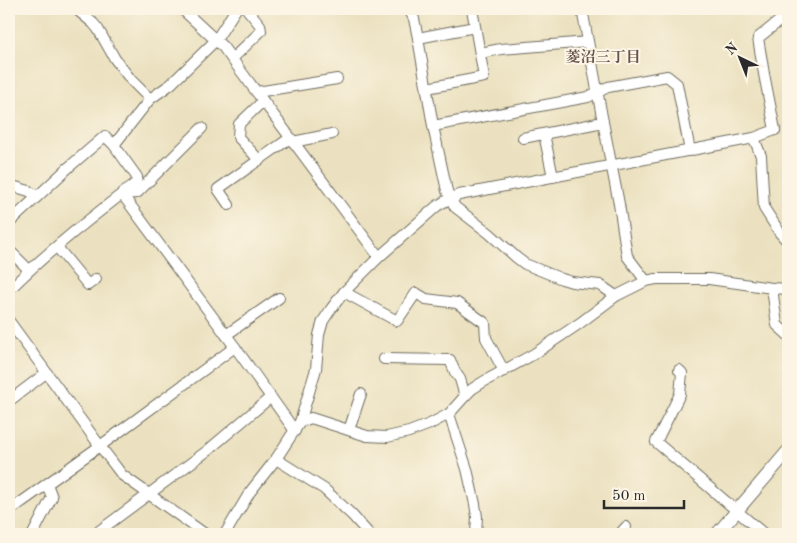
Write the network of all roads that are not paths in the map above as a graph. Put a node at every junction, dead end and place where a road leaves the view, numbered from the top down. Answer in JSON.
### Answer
{"nodes":[{"id":1,"x":76,"y":9,"type":"edge"},
{"id":2,"x":182,"y":9,"type":"edge"},
{"id":3,"x":236,"y":9,"type":"edge"},
{"id":4,"x":247,"y":9,"type":"edge"},
{"id":5,"x":408,"y":9,"type":"edge"},
{"id":6,"x":472,"y":9,"type":"edge"},
{"id":7,"x":582,"y":9,"type":"edge"},
{"id":8,"x":788,"y":21,"type":"edge"},
{"id":9,"x":475,"y":27,"type":"junction"},
{"id":10,"x":418,"y":38,"type":"junction"},
{"id":11,"x":216,"y":40,"type":"junction"},
{"id":12,"x":588,"y":42,"type":"junction"},
{"id":13,"x":480,"y":53,"type":"junction"},
{"id":14,"x":232,"y":59,"type":"junction"},
{"id":15,"x":337,"y":79,"type":"dead end"},
{"id":16,"x":427,"y":88,"type":"junction"},
{"id":17,"x":257,"y":92,"type":"junction"},
{"id":18,"x":597,"y":92,"type":"junction"},
{"id":19,"x":150,"y":99,"type":"junction"},
{"id":20,"x":263,"y":101,"type":"junction"},
{"id":21,"x":603,"y":122,"type":"junction"},
{"id":22,"x":433,"y":126,"type":"junction"},
{"id":23,"x":202,"y":128,"type":"dead end"},
{"id":24,"x":332,"y":134,"type":"dead end"},
{"id":25,"x":544,"y":134,"type":"junction"},
{"id":26,"x":523,"y":138,"type":"dead end"},
{"id":27,"x":754,"y":138,"type":"junction"},
{"id":28,"x":292,"y":140,"type":"junction"},
{"id":29,"x":114,"y":145,"type":"junction"},
{"id":30,"x":690,"y":151,"type":"junction"},
{"id":31,"x":259,"y":160,"type":"junction"},
{"id":32,"x":612,"y":165,"type":"junction"},
{"id":33,"x":553,"y":177,"type":"junction"},
{"id":34,"x":9,"y":185,"type":"edge"},
{"id":35,"x":122,"y":194,"type":"junction"},
{"id":36,"x":37,"y":196,"type":"junction"},
{"id":37,"x":449,"y":199,"type":"junction"},
{"id":38,"x":230,"y":205,"type":"dead end"},
{"id":39,"x":9,"y":223,"type":"edge"},
{"id":40,"x":788,"y":242,"type":"edge"},
{"id":41,"x":56,"y":247,"type":"junction"},
{"id":42,"x":9,"y":250,"type":"edge"},
{"id":43,"x":378,"y":257,"type":"junction"},
{"id":44,"x":29,"y":270,"type":"junction"},
{"id":45,"x":96,"y":279,"type":"dead end"},
{"id":46,"x":646,"y":282,"type":"junction"},
{"id":47,"x":772,"y":288,"type":"junction"},
{"id":48,"x":9,"y":290,"type":"edge"},
{"id":49,"x":788,"y":290,"type":"edge"},
{"id":50,"x":344,"y":292,"type":"junction"},
{"id":51,"x":616,"y":296,"type":"junction"},
{"id":52,"x":278,"y":298,"type":"dead end"},
{"id":53,"x":9,"y":321,"type":"edge"},
{"id":54,"x":226,"y":335,"type":"junction"},
{"id":55,"x":788,"y":335,"type":"edge"},
{"id":56,"x":235,"y":346,"type":"junction"},
{"id":57,"x":384,"y":359,"type":"dead end"},
{"id":58,"x":679,"y":370,"type":"dead end"},
{"id":59,"x":504,"y":371,"type":"junction"},
{"id":60,"x":46,"y":373,"type":"junction"},
{"id":61,"x":361,"y":394,"type":"dead end"},
{"id":62,"x":465,"y":396,"type":"junction"},
{"id":63,"x":271,"y":397,"type":"junction"},
{"id":64,"x":9,"y":401,"type":"edge"},
{"id":65,"x":450,"y":414,"type":"junction"},
{"id":66,"x":297,"y":427,"type":"junction"},
{"id":67,"x":349,"y":430,"type":"junction"},
{"id":68,"x":100,"y":446,"type":"junction"},
{"id":69,"x":788,"y":452,"type":"edge"},
{"id":70,"x":276,"y":459,"type":"junction"},
{"id":71,"x":47,"y":484,"type":"junction"},
{"id":72,"x":149,"y":493,"type":"junction"},
{"id":73,"x":9,"y":511,"type":"edge"},
{"id":74,"x":737,"y":511,"type":"junction"},
{"id":75,"x":33,"y":534,"type":"edge"},
{"id":76,"x":95,"y":534,"type":"edge"},
{"id":77,"x":205,"y":534,"type":"edge"},
{"id":78,"x":225,"y":534,"type":"edge"},
{"id":79,"x":370,"y":534,"type":"edge"},
{"id":80,"x":476,"y":534,"type":"edge"},
{"id":81,"x":717,"y":534,"type":"edge"},
{"id":82,"x":763,"y":534,"type":"edge"}],
"edges":[{"from":1,"to":19,"type":"street"},
{"from":2,"to":11,"type":"street"},
{"from":3,"to":11,"type":"street"},
{"from":4,"to":14,"type":"street"},
{"from":5,"to":10,"type":"street"},
{"from":6,"to":9,"type":"street"},
{"from":7,"to":12,"type":"street"},
{"from":8,"to":27,"type":"street"},
{"from":9,"to":10,"type":"street"},
{"from":9,"to":13,"type":"street"},
{"from":10,"to":16,"type":"street"},
{"from":11,"to":14,"type":"street"},
{"from":11,"to":19,"type":"street"},
{"from":12,"to":13,"type":"street"},
{"from":12,"to":18,"type":"street"},
{"from":13,"to":16,"type":"street"},
{"from":14,"to":17,"type":"street"},
{"from":15,"to":17,"type":"street"},
{"from":16,"to":22,"type":"street"},
{"from":17,"to":20,"type":"street"},
{"from":18,"to":21,"type":"street"},
{"from":18,"to":22,"type":"street"},
{"from":18,"to":30,"type":"street"},
{"from":19,"to":29,"type":"street"},
{"from":20,"to":28,"type":"street"},
{"from":20,"to":31,"type":"street"},
{"from":21,"to":25,"type":"street"},
{"from":21,"to":32,"type":"street"},
{"from":22,"to":37,"type":"street"},
{"from":23,"to":35,"type":"street"},
{"from":24,"to":28,"type":"street"},
{"from":25,"to":26,"type":"street"},
{"from":25,"to":33,"type":"street"},
{"from":27,"to":30,"type":"street"},
{"from":27,"to":40,"type":"street"},
{"from":28,"to":31,"type":"street"},
{"from":28,"to":43,"type":"street"},
{"from":29,"to":35,"type":"street"},
{"from":29,"to":36,"type":"street"},
{"from":30,"to":32,"type":"street"},
{"from":31,"to":38,"type":"street"},
{"from":32,"to":33,"type":"street"},
{"from":32,"to":46,"type":"street"},
{"from":33,"to":37,"type":"street"},
{"from":34,"to":36,"type":"street"},
{"from":35,"to":41,"type":"street"},
{"from":35,"to":54,"type":"street"},
{"from":36,"to":39,"type":"street"},
{"from":37,"to":43,"type":"street"},
{"from":37,"to":51,"type":"street"},
{"from":41,"to":44,"type":"street"},
{"from":41,"to":45,"type":"street"},
{"from":42,"to":44,"type":"street"},
{"from":43,"to":50,"type":"street"},
{"from":44,"to":48,"type":"street"},
{"from":46,"to":47,"type":"street"},
{"from":46,"to":51,"type":"street"},
{"from":47,"to":49,"type":"street"},
{"from":47,"to":55,"type":"street"},
{"from":50,"to":59,"type":"street"},
{"from":50,"to":66,"type":"street"},
{"from":51,"to":59,"type":"street"},
{"from":52,"to":54,"type":"street"},
{"from":53,"to":60,"type":"street"},
{"from":54,"to":56,"type":"street"},
{"from":56,"to":63,"type":"street"},
{"from":56,"to":68,"type":"street"},
{"from":57,"to":62,"type":"street"},
{"from":58,"to":74,"type":"street"},
{"from":59,"to":62,"type":"street"},
{"from":60,"to":64,"type":"street"},
{"from":60,"to":68,"type":"street"},
{"from":61,"to":67,"type":"street"},
{"from":62,"to":65,"type":"street"},
{"from":63,"to":66,"type":"street"},
{"from":63,"to":72,"type":"street"},
{"from":65,"to":67,"type":"street"},
{"from":65,"to":80,"type":"street"},
{"from":66,"to":67,"type":"street"},
{"from":66,"to":70,"type":"street"},
{"from":68,"to":71,"type":"street"},
{"from":68,"to":72,"type":"street"},
{"from":69,"to":74,"type":"street"},
{"from":70,"to":78,"type":"street"},
{"from":70,"to":79,"type":"street"},
{"from":71,"to":73,"type":"street"},
{"from":71,"to":75,"type":"street"},
{"from":72,"to":76,"type":"street"},
{"from":72,"to":77,"type":"street"},
{"from":74,"to":81,"type":"street"},
{"from":74,"to":82,"type":"street"}]}
